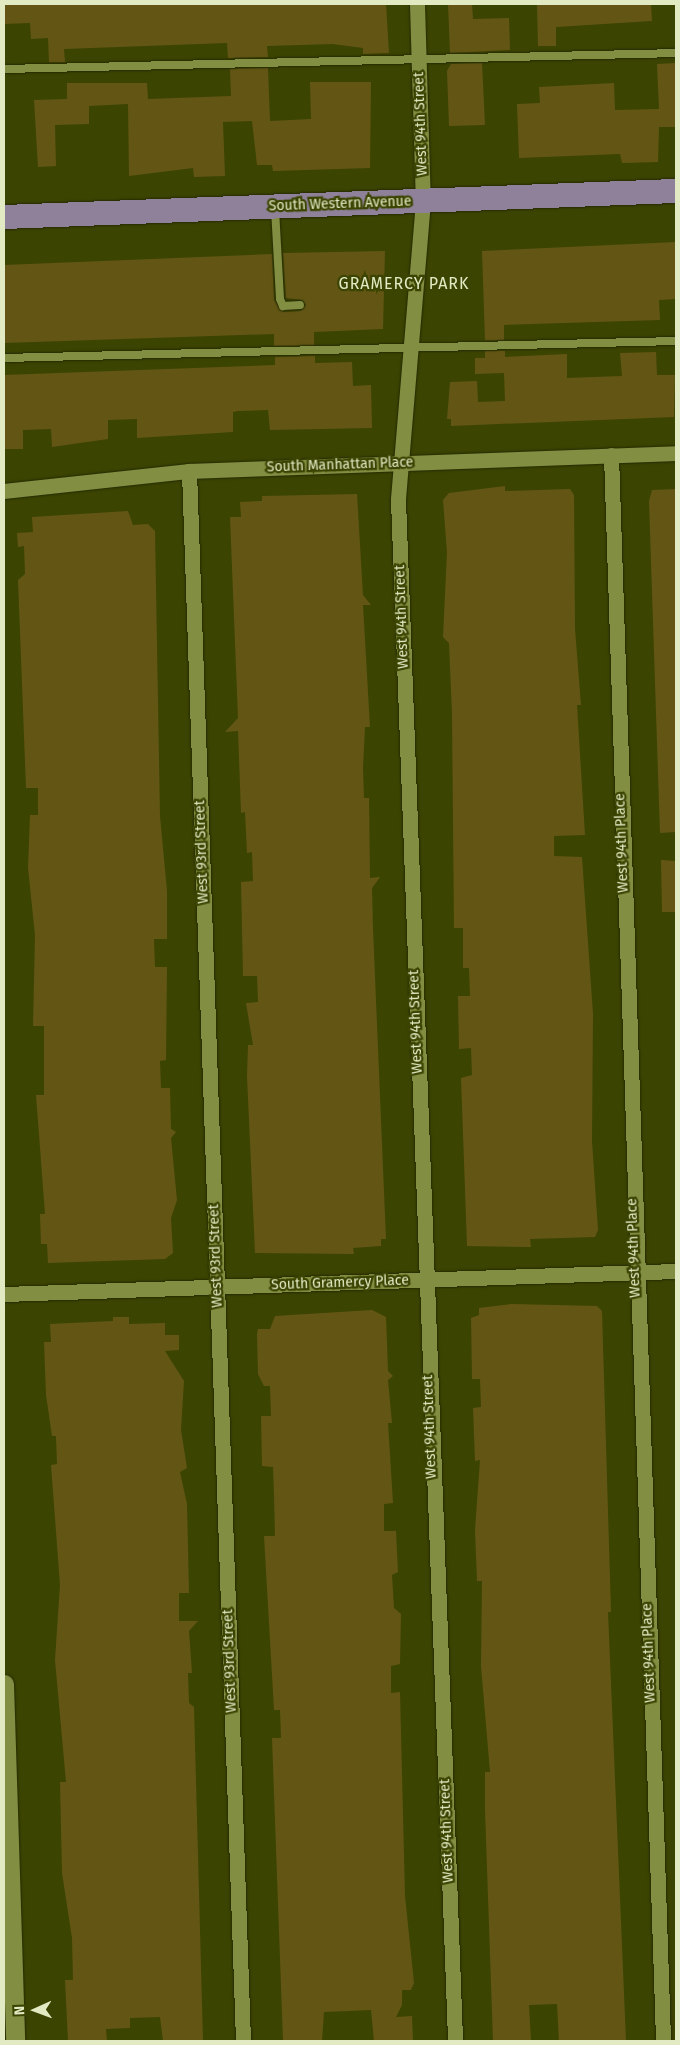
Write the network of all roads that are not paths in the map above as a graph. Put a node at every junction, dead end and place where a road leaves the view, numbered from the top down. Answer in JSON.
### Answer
{"nodes":[{"id":1,"x":417,"y":4,"type":"edge"},
{"id":2,"x":676,"y":53,"type":"edge"},
{"id":3,"x":419,"y":60,"type":"junction"},
{"id":4,"x":4,"y":69,"type":"edge"},
{"id":5,"x":676,"y":191,"type":"edge"},
{"id":6,"x":422,"y":201,"type":"junction"},
{"id":7,"x":275,"y":207,"type":"junction"},
{"id":8,"x":4,"y":218,"type":"edge"},
{"id":9,"x":300,"y":305,"type":"dead end"},
{"id":10,"x":676,"y":341,"type":"edge"},
{"id":11,"x":410,"y":350,"type":"junction"},
{"id":12,"x":4,"y":358,"type":"edge"},
{"id":13,"x":676,"y":454,"type":"edge"},
{"id":14,"x":611,"y":455,"type":"junction"},
{"id":15,"x":398,"y":463,"type":"junction"},
{"id":16,"x":189,"y":471,"type":"junction"},
{"id":17,"x":4,"y":491,"type":"edge"},
{"id":18,"x":676,"y":1271,"type":"edge"},
{"id":19,"x":635,"y":1273,"type":"junction"},
{"id":20,"x":424,"y":1280,"type":"junction"},
{"id":21,"x":217,"y":1287,"type":"junction"},
{"id":22,"x":4,"y":1294,"type":"edge"},
{"id":23,"x":4,"y":1684,"type":"edge"},
{"id":24,"x":5,"y":1832,"type":"edge"},
{"id":25,"x":15,"y":2041,"type":"edge"},
{"id":26,"x":243,"y":2041,"type":"edge"},
{"id":27,"x":455,"y":2041,"type":"edge"},
{"id":28,"x":663,"y":2041,"type":"edge"}],
"edges":[{"from":1,"to":3,"type":"street","name":"West 94th Street"},
{"from":2,"to":3,"type":"lane"},
{"from":3,"to":4,"type":"lane"},
{"from":3,"to":6,"type":"street","name":"West 94th Street"},
{"from":5,"to":6,"type":"main road","name":"South Western Avenue"},
{"from":6,"to":7,"type":"main road","name":"South Western Avenue"},
{"from":6,"to":11,"type":"street","name":"West 94th Street"},
{"from":7,"to":8,"type":"main road","name":"South Western Avenue"},
{"from":7,"to":9,"type":"lane"},
{"from":10,"to":11,"type":"lane"},
{"from":11,"to":12,"type":"lane"},
{"from":11,"to":15,"type":"street","name":"West 94th Street"},
{"from":13,"to":14,"type":"street","name":"South Manhattan Place"},
{"from":14,"to":15,"type":"street","name":"South Manhattan Place"},
{"from":14,"to":19,"type":"street","name":"West 94th Place"},
{"from":15,"to":16,"type":"street","name":"South Manhattan Place"},
{"from":15,"to":20,"type":"street","name":"West 94th Street"},
{"from":16,"to":17,"type":"street","name":"South Manhattan Place"},
{"from":16,"to":21,"type":"street","name":"West 93rd Street"},
{"from":18,"to":19,"type":"street","name":"South Gramercy Place"},
{"from":19,"to":20,"type":"street","name":"South Gramercy Place"},
{"from":19,"to":28,"type":"street","name":"West 94th Place"},
{"from":20,"to":21,"type":"street","name":"South Gramercy Place"},
{"from":20,"to":27,"type":"street","name":"West 94th Street"},
{"from":21,"to":22,"type":"street","name":"South Gramercy Place"},
{"from":21,"to":26,"type":"street","name":"West 93rd Street"},
{"from":23,"to":24,"type":"street"},
{"from":24,"to":25,"type":"street"}]}
